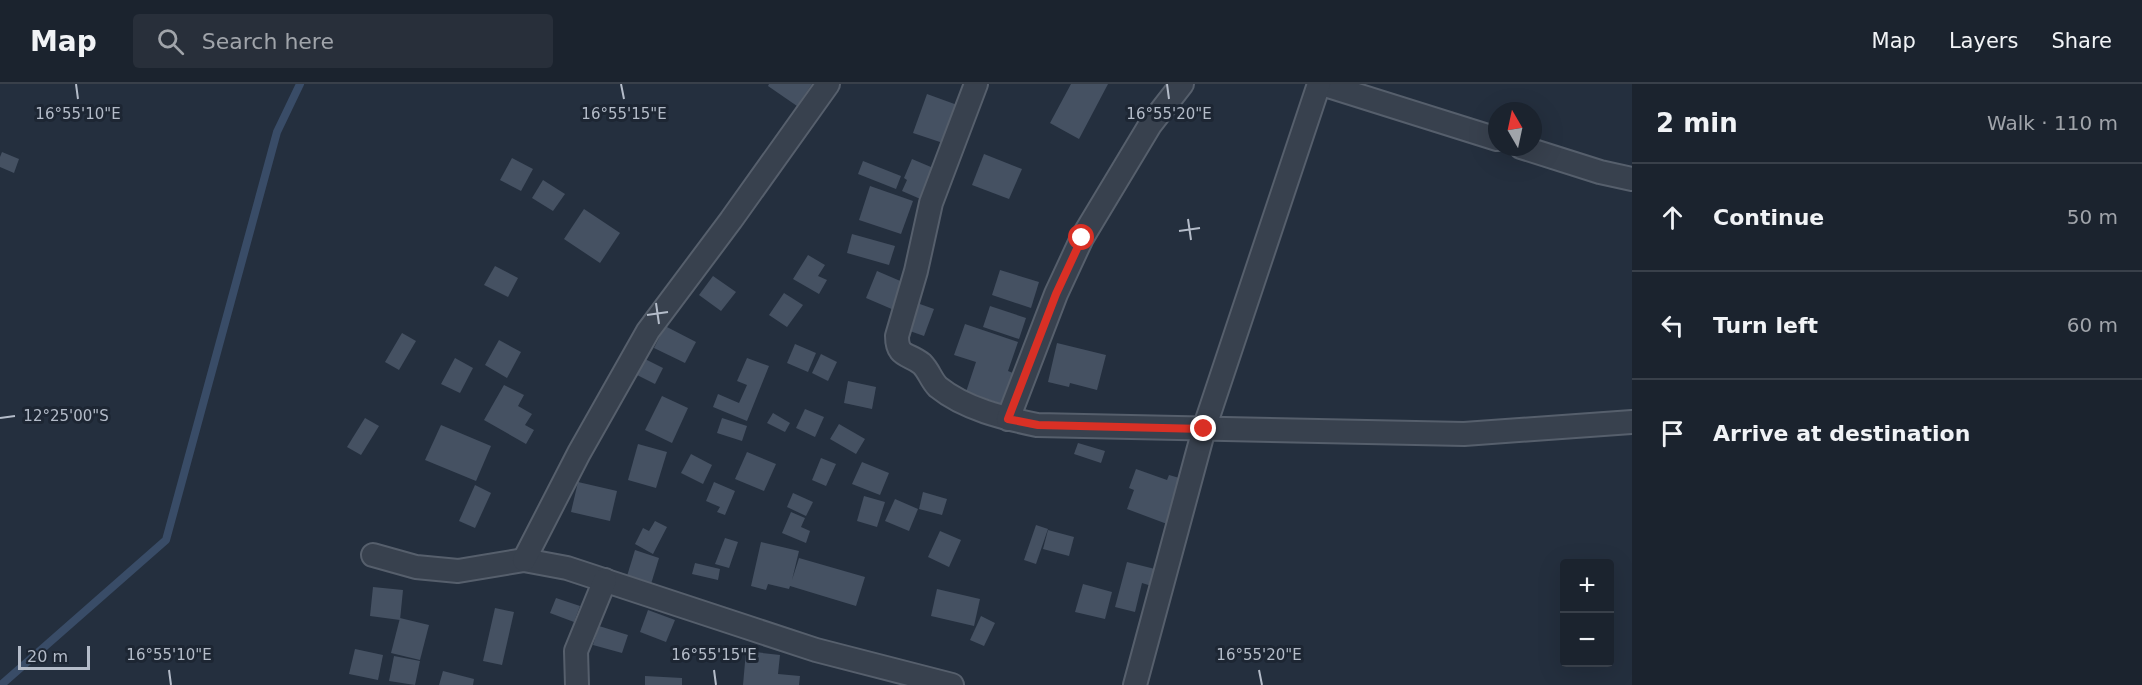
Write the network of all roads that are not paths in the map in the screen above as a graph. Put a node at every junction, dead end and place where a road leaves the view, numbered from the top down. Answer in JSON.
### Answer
{"nodes":[{"id":1,"x":828,"y":84,"type":"edge"},
{"id":2,"x":976,"y":84,"type":"edge"},
{"id":3,"x":1182,"y":84,"type":"edge"},
{"id":4,"x":1320,"y":84,"type":"edge"},
{"id":5,"x":1488,"y":136,"type":"edge"},
{"id":6,"x":1542,"y":154,"type":"edge"},
{"id":7,"x":1632,"y":179,"type":"edge"},
{"id":8,"x":1008,"y":419,"type":"junction"},
{"id":9,"x":1632,"y":422,"type":"edge"},
{"id":10,"x":1204,"y":429,"type":"junction"},
{"id":11,"x":373,"y":555,"type":"dead end"},
{"id":12,"x":524,"y":560,"type":"junction"},
{"id":13,"x":605,"y":580,"type":"junction"},
{"id":14,"x":577,"y":685,"type":"edge"},
{"id":15,"x":952,"y":685,"type":"edge"},
{"id":16,"x":1135,"y":685,"type":"edge"}],
"edges":[{"from":1,"to":12,"type":"street"},
{"from":2,"to":8,"type":"street"},
{"from":3,"to":8,"type":"street"},
{"from":4,"to":5,"type":"street"},
{"from":4,"to":10,"type":"street"},
{"from":6,"to":7,"type":"street"},
{"from":8,"to":10,"type":"street"},
{"from":9,"to":10,"type":"street"},
{"from":10,"to":16,"type":"street"},
{"from":11,"to":12,"type":"street"},
{"from":12,"to":13,"type":"street"},
{"from":13,"to":14,"type":"street"},
{"from":13,"to":15,"type":"street"}]}
